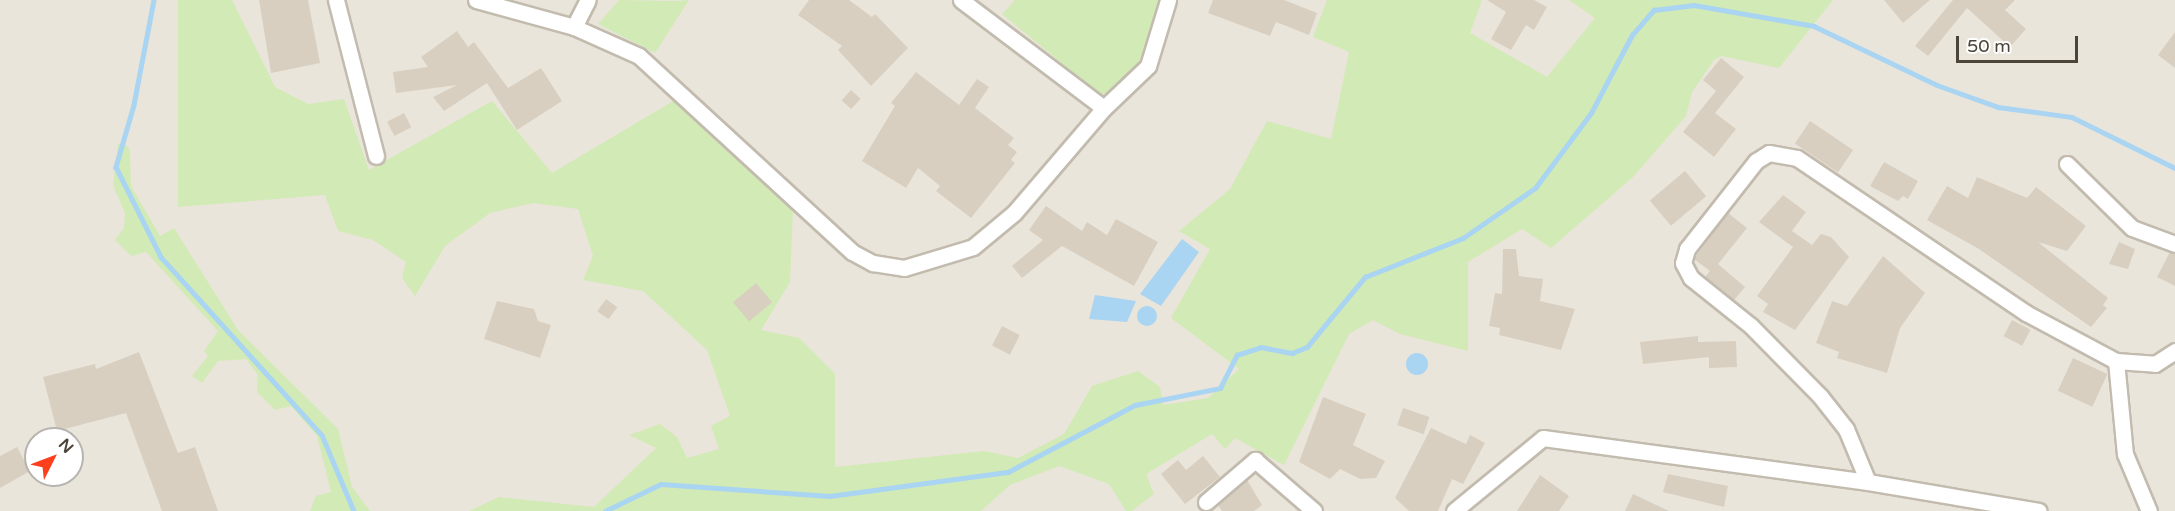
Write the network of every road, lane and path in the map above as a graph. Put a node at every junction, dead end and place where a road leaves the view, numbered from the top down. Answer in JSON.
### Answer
{"nodes":[{"id":1,"x":336,"y":0,"type":"edge"},
{"id":2,"x":476,"y":0,"type":"edge"},
{"id":3,"x":588,"y":0,"type":"edge"},
{"id":4,"x":961,"y":0,"type":"edge"},
{"id":5,"x":1168,"y":0,"type":"edge"},
{"id":6,"x":574,"y":27,"type":"junction"},
{"id":7,"x":1104,"y":108,"type":"junction"},
{"id":8,"x":376,"y":156,"type":"dead end"},
{"id":9,"x":2067,"y":164,"type":"dead end"},
{"id":10,"x":2175,"y":244,"type":"edge"},
{"id":11,"x":2175,"y":351,"type":"edge"},
{"id":12,"x":2116,"y":361,"type":"junction"},
{"id":13,"x":1868,"y":482,"type":"junction"},
{"id":14,"x":1206,"y":502,"type":"dead end"},
{"id":15,"x":1314,"y":511,"type":"edge"},
{"id":16,"x":1454,"y":511,"type":"edge"},
{"id":17,"x":2039,"y":511,"type":"edge"},
{"id":18,"x":2149,"y":511,"type":"edge"}],
"edges":[{"from":1,"to":8,"type":"street"},
{"from":2,"to":6,"type":"street"},
{"from":3,"to":6,"type":"street"},
{"from":4,"to":7,"type":"street"},
{"from":5,"to":7,"type":"street"},
{"from":6,"to":7,"type":"street"},
{"from":9,"to":10,"type":"street"},
{"from":11,"to":12,"type":"street"},
{"from":12,"to":13,"type":"street"},
{"from":12,"to":18,"type":"street"},
{"from":13,"to":16,"type":"street"},
{"from":13,"to":17,"type":"street"},
{"from":14,"to":15,"type":"street"}]}
